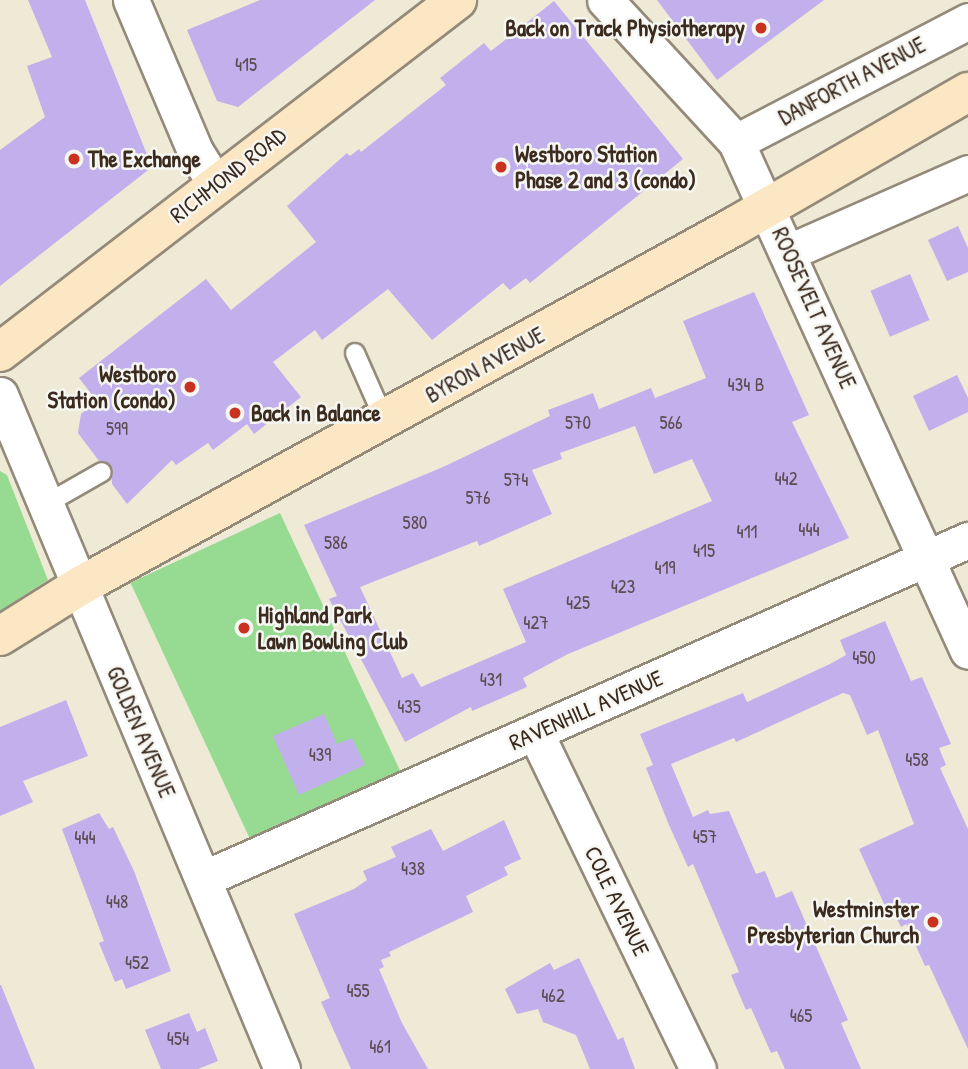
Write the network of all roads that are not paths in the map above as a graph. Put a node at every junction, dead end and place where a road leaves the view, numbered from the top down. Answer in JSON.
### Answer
{"nodes":[{"id":1,"x":131,"y":0,"type":"edge"},
{"id":2,"x":457,"y":0,"type":"edge"},
{"id":3,"x":605,"y":0,"type":"edge"},
{"id":4,"x":968,"y":21,"type":"edge"},
{"id":5,"x":968,"y":92,"type":"edge"},
{"id":6,"x":736,"y":142,"type":"junction"},
{"id":7,"x":968,"y":173,"type":"edge"},
{"id":8,"x":216,"y":184,"type":"junction"},
{"id":9,"x":769,"y":208,"type":"junction"},
{"id":10,"x":789,"y":252,"type":"junction"},
{"id":11,"x":0,"y":352,"type":"edge"},
{"id":12,"x":355,"y":353,"type":"dead end"},
{"id":13,"x":0,"y":395,"type":"edge"},
{"id":14,"x":384,"y":421,"type":"junction"},
{"id":15,"x":102,"y":472,"type":"dead end"},
{"id":16,"x":46,"y":504,"type":"junction"},
{"id":17,"x":968,"y":540,"type":"edge"},
{"id":18,"x":926,"y":558,"type":"junction"},
{"id":19,"x":80,"y":586,"type":"junction"},
{"id":20,"x":0,"y":636,"type":"edge"},
{"id":21,"x":968,"y":651,"type":"edge"},
{"id":22,"x":535,"y":732,"type":"junction"},
{"id":23,"x":203,"y":879,"type":"junction"},
{"id":24,"x":282,"y":1069,"type":"edge"},
{"id":25,"x":698,"y":1069,"type":"edge"}],
"edges":[{"from":1,"to":8,"type":"street"},
{"from":2,"to":8,"type":"street","name":"RICHMOND ROAD"},
{"from":3,"to":6,"type":"street","name":"ROOSEVELT AVENUE"},
{"from":4,"to":6,"type":"street","name":"DANFORTH AVENUE"},
{"from":5,"to":9,"type":"street","name":"BYRON AVENUE"},
{"from":6,"to":9,"type":"street","name":"ROOSEVELT AVENUE"},
{"from":7,"to":10,"type":"street"},
{"from":8,"to":11,"type":"street","name":"RICHMOND ROAD"},
{"from":9,"to":10,"type":"street","name":"ROOSEVELT AVENUE"},
{"from":9,"to":14,"type":"street","name":"BYRON AVENUE"},
{"from":10,"to":18,"type":"street","name":"ROOSEVELT AVENUE"},
{"from":12,"to":14,"type":"lane"},
{"from":13,"to":16,"type":"street","name":"GOLDEN AVENUE"},
{"from":14,"to":19,"type":"street","name":"BYRON AVENUE"},
{"from":15,"to":16,"type":"lane"},
{"from":16,"to":19,"type":"street","name":"GOLDEN AVENUE"},
{"from":17,"to":18,"type":"street","name":"RAVENHILL AVENUE"},
{"from":18,"to":21,"type":"street","name":"ROOSEVELT AVENUE"},
{"from":18,"to":22,"type":"street","name":"RAVENHILL AVENUE"},
{"from":19,"to":20,"type":"street","name":"BYRON AVENUE"},
{"from":19,"to":23,"type":"street","name":"GOLDEN AVENUE"},
{"from":22,"to":23,"type":"street","name":"RAVENHILL AVENUE"},
{"from":22,"to":25,"type":"street","name":"COLE AVENUE"},
{"from":23,"to":24,"type":"street","name":"GOLDEN AVENUE"}]}
